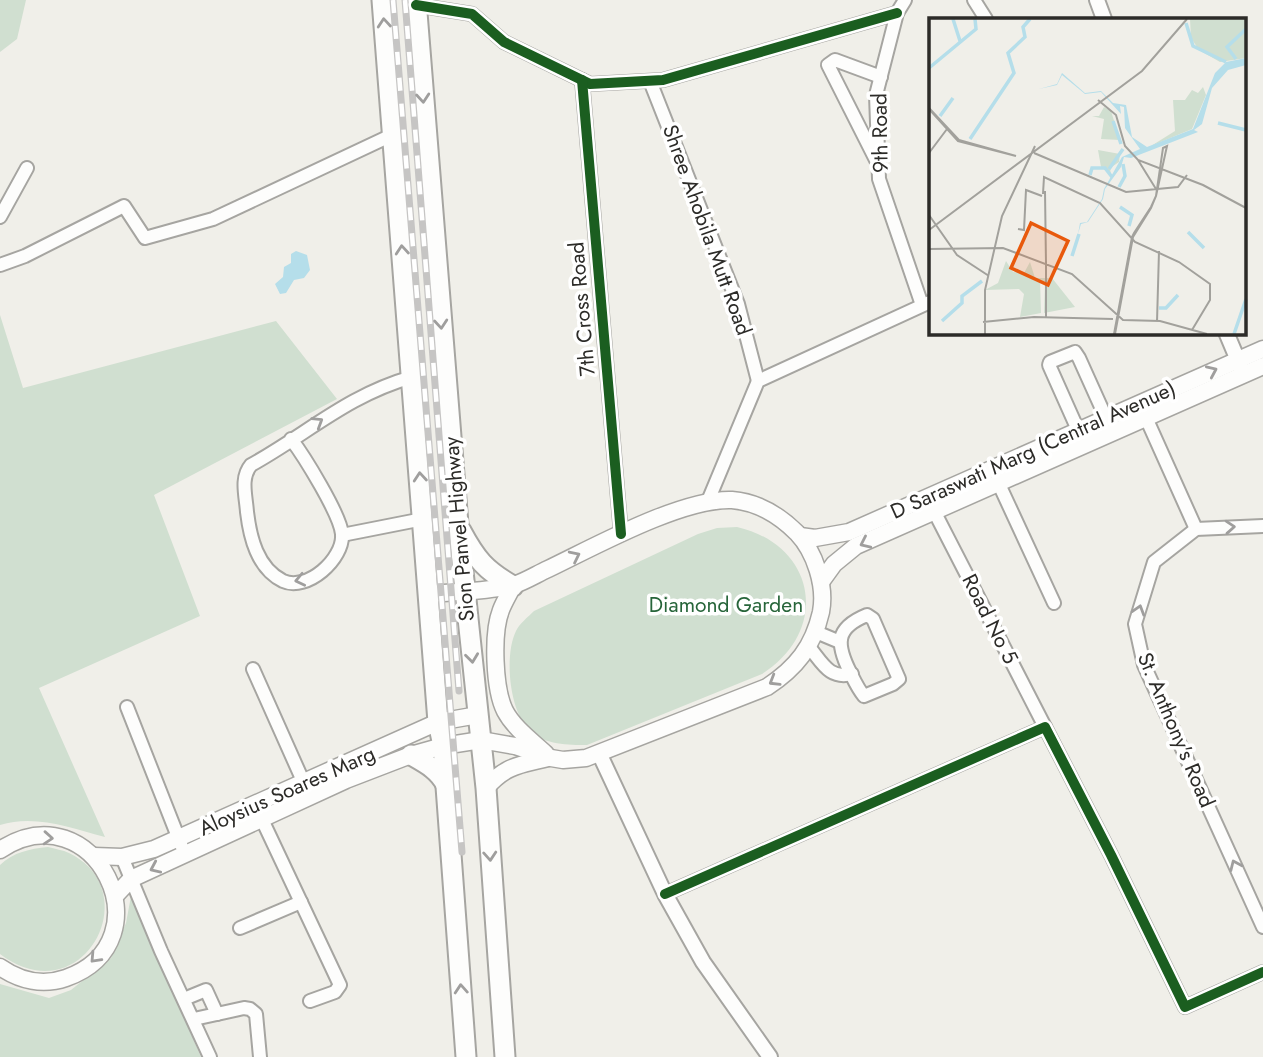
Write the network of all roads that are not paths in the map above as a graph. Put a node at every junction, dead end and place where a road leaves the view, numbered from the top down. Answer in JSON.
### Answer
{"nodes":[{"id":1,"x":382,"y":0,"type":"edge"},
{"id":2,"x":905,"y":0,"type":"edge"},
{"id":3,"x":974,"y":0,"type":"edge"},
{"id":4,"x":1097,"y":0,"type":"edge"},
{"id":5,"x":416,"y":3,"type":"edge"},
{"id":6,"x":897,"y":13,"type":"junction"},
{"id":7,"x":985,"y":18,"type":"edge"},
{"id":8,"x":1104,"y":18,"type":"edge"},
{"id":9,"x":881,"y":77,"type":"junction"},
{"id":10,"x":582,"y":80,"type":"junction"},
{"id":11,"x":650,"y":81,"type":"junction"},
{"id":12,"x":393,"y":135,"type":"junction"},
{"id":13,"x":879,"y":166,"type":"junction"},
{"id":14,"x":27,"y":168,"type":"dead end"},
{"id":15,"x":0,"y":217,"type":"edge"},
{"id":16,"x":0,"y":265,"type":"edge"},
{"id":17,"x":926,"y":304,"type":"edge"},
{"id":18,"x":1227,"y":334,"type":"edge"},
{"id":19,"x":1263,"y":349,"type":"edge"},
{"id":20,"x":1263,"y":366,"type":"edge"},
{"id":21,"x":1241,"y":367,"type":"junction"},
{"id":22,"x":412,"y":377,"type":"junction"},
{"id":23,"x":758,"y":381,"type":"junction"},
{"id":24,"x":1142,"y":411,"type":"junction"},
{"id":25,"x":1106,"y":418,"type":"junction"},
{"id":26,"x":1078,"y":430,"type":"junction"},
{"id":27,"x":291,"y":439,"type":"junction"},
{"id":28,"x":998,"y":482,"type":"junction"},
{"id":29,"x":708,"y":501,"type":"junction"},
{"id":30,"x":934,"y":511,"type":"junction"},
{"id":31,"x":424,"y":519,"type":"junction"},
{"id":32,"x":457,"y":524,"type":"junction"},
{"id":33,"x":1263,"y":526,"type":"edge"},
{"id":34,"x":1196,"y":529,"type":"junction"},
{"id":35,"x":621,"y":534,"type":"junction"},
{"id":36,"x":342,"y":535,"type":"junction"},
{"id":37,"x":800,"y":536,"type":"junction"},
{"id":38,"x":821,"y":582,"type":"junction"},
{"id":39,"x":513,"y":586,"type":"junction"},
{"id":40,"x":464,"y":590,"type":"junction"},
{"id":41,"x":429,"y":594,"type":"junction"},
{"id":42,"x":1054,"y":603,"type":"dead end"},
{"id":43,"x":813,"y":639,"type":"junction"},
{"id":44,"x":840,"y":642,"type":"junction"},
{"id":45,"x":253,"y":669,"type":"dead end"},
{"id":46,"x":852,"y":674,"type":"junction"},
{"id":47,"x":127,"y":707,"type":"dead end"},
{"id":48,"x":478,"y":715,"type":"junction"},
{"id":49,"x":438,"y":722,"type":"junction"},
{"id":50,"x":1045,"y":727,"type":"junction"},
{"id":51,"x":481,"y":740,"type":"junction"},
{"id":52,"x":443,"y":746,"type":"junction"},
{"id":53,"x":384,"y":747,"type":"junction"},
{"id":54,"x":411,"y":755,"type":"junction"},
{"id":55,"x":600,"y":755,"type":"junction"},
{"id":56,"x":551,"y":758,"type":"junction"},
{"id":57,"x":354,"y":759,"type":"junction"},
{"id":58,"x":389,"y":763,"type":"junction"},
{"id":59,"x":360,"y":775,"type":"junction"},
{"id":60,"x":446,"y":786,"type":"junction"},
{"id":61,"x":486,"y":788,"type":"junction"},
{"id":62,"x":306,"y":790,"type":"junction"},
{"id":63,"x":258,"y":811,"type":"junction"},
{"id":64,"x":182,"y":847,"type":"junction"},
{"id":65,"x":0,"y":850,"type":"edge"},
{"id":66,"x":94,"y":856,"type":"junction"},
{"id":67,"x":122,"y":857,"type":"junction"},
{"id":68,"x":131,"y":879,"type":"junction"},
{"id":69,"x":665,"y":894,"type":"junction"},
{"id":70,"x":115,"y":896,"type":"junction"},
{"id":71,"x":301,"y":902,"type":"junction"},
{"id":72,"x":1263,"y":927,"type":"edge"},
{"id":73,"x":240,"y":928,"type":"dead end"},
{"id":74,"x":0,"y":967,"type":"edge"},
{"id":75,"x":1263,"y":972,"type":"edge"},
{"id":76,"x":184,"y":999,"type":"junction"},
{"id":77,"x":310,"y":1000,"type":"dead end"},
{"id":78,"x":217,"y":1014,"type":"junction"},
{"id":79,"x":194,"y":1019,"type":"junction"},
{"id":80,"x":210,"y":1057,"type":"edge"},
{"id":81,"x":260,"y":1057,"type":"edge"},
{"id":82,"x":466,"y":1057,"type":"edge"},
{"id":83,"x":505,"y":1057,"type":"edge"},
{"id":84,"x":770,"y":1057,"type":"edge"}],
"edges":[{"from":12,"to":1,"type":"highway","name":"Sion Panvel Highway","one_way":true},
{"from":2,"to":6,"type":"street","name":"9th Road"},
{"from":3,"to":7,"type":"street"},
{"from":4,"to":8,"type":"street"},
{"from":5,"to":10,"type":"street"},
{"from":5,"to":32,"type":"highway","name":"Sion Panvel Highway","one_way":true},
{"from":6,"to":9,"type":"street","name":"9th Road"},
{"from":6,"to":11,"type":"street"},
{"from":9,"to":13,"type":"street","name":"9th Road"},
{"from":9,"to":13,"type":"street"},
{"from":10,"to":11,"type":"street"},
{"from":10,"to":35,"type":"street","name":"7th Cross Road"},
{"from":11,"to":23,"type":"street","name":"Shree Ahobila Mutt Road"},
{"from":12,"to":16,"type":"street"},
{"from":22,"to":12,"type":"highway","name":"Sion Panvel Highway","one_way":true},
{"from":13,"to":17,"type":"street","name":"9th Road"},
{"from":14,"to":15,"type":"street"},
{"from":17,"to":23,"type":"street"},
{"from":18,"to":21,"type":"street"},
{"from":19,"to":21,"type":"main road","name":"D Saraswati Marg (Central Avenue)"},
{"from":20,"to":21,"type":"main road","name":"D Saraswati Marg (Central Avenue)"},
{"from":21,"to":24,"type":"main road","name":"D Saraswati Marg (Central Avenue)"},
{"from":27,"to":22,"type":"street","one_way":true},
{"from":31,"to":22,"type":"highway","name":"Sion Panvel Highway","one_way":true},
{"from":23,"to":29,"type":"street"},
{"from":24,"to":25,"type":"main road","name":"D Saraswati Marg (Central Avenue)"},
{"from":24,"to":28,"type":"main road","name":"D Saraswati Marg (Central Avenue)"},
{"from":24,"to":34,"type":"street"},
{"from":25,"to":26,"type":"main road","name":"D Saraswati Marg (Central Avenue)"},
{"from":25,"to":26,"type":"street"},
{"from":26,"to":37,"type":"main road","name":"D Saraswati Marg (Central Avenue)"},
{"from":27,"to":36,"type":"street"},
{"from":36,"to":27,"type":"street","one_way":true},
{"from":28,"to":30,"type":"main road","name":"D Saraswati Marg (Central Avenue)"},
{"from":28,"to":42,"type":"street"},
{"from":29,"to":35,"type":"main road"},
{"from":29,"to":37,"type":"main road"},
{"from":30,"to":38,"type":"main road","name":"D Saraswati Marg (Central Avenue)","one_way":true},
{"from":30,"to":50,"type":"street","name":"Road No 5"},
{"from":31,"to":36,"type":"street"},
{"from":31,"to":41,"type":"highway","name":"Sion Panvel Highway"},
{"from":32,"to":39,"type":"highway"},
{"from":32,"to":40,"type":"highway","name":"Sion Panvel Highway"},
{"from":34,"to":33,"type":"street","one_way":true},
{"from":72,"to":34,"type":"street","name":"St. Anthony's Road","one_way":true},
{"from":39,"to":35,"type":"main road","one_way":true},
{"from":37,"to":38,"type":"main road"},
{"from":38,"to":43,"type":"main road"},
{"from":39,"to":40,"type":"main road"},
{"from":39,"to":56,"type":"main road"},
{"from":40,"to":41,"type":"main road"},
{"from":40,"to":48,"type":"highway","name":"Sion Panvel Highway","one_way":true},
{"from":41,"to":49,"type":"highway","name":"Sion Panvel Highway"},
{"from":43,"to":44,"type":"street"},
{"from":43,"to":46,"type":"street"},
{"from":43,"to":55,"type":"main road","one_way":true},
{"from":44,"to":46,"type":"street"},
{"from":44,"to":46,"type":"street"},
{"from":45,"to":62,"type":"street"},
{"from":47,"to":64,"type":"street"},
{"from":48,"to":49,"type":"main road","name":"Aloysius Soares Marg"},
{"from":48,"to":51,"type":"highway","name":"Sion Panvel Highway"},
{"from":49,"to":52,"type":"highway","name":"Sion Panvel Highway"},
{"from":49,"to":53,"type":"main road","name":"Aloysius Soares Marg"},
{"from":50,"to":69,"type":"street"},
{"from":50,"to":75,"type":"street","name":"Road No 5"},
{"from":51,"to":52,"type":"main road","name":"Aloysius Soares Marg"},
{"from":51,"to":56,"type":"main road","name":"Aloysius Soares Marg"},
{"from":51,"to":61,"type":"highway","name":"Sion Panvel Highway"},
{"from":52,"to":54,"type":"main road","name":"Aloysius Soares Marg"},
{"from":52,"to":60,"type":"highway","name":"Sion Panvel Highway"},
{"from":53,"to":57,"type":"main road","name":"Aloysius Soares Marg"},
{"from":53,"to":58,"type":"main road"},
{"from":54,"to":58,"type":"main road","name":"Aloysius Soares Marg"},
{"from":54,"to":60,"type":"highway"},
{"from":55,"to":56,"type":"main road"},
{"from":55,"to":69,"type":"street"},
{"from":56,"to":61,"type":"main road"},
{"from":57,"to":59,"type":"main road"},
{"from":57,"to":62,"type":"main road","name":"Aloysius Soares Marg"},
{"from":58,"to":59,"type":"main road","name":"Aloysius Soares Marg"},
{"from":59,"to":62,"type":"main road","name":"Aloysius Soares Marg"},
{"from":82,"to":60,"type":"highway","name":"Sion Panvel Highway","one_way":true},
{"from":61,"to":83,"type":"highway","name":"Sion Panvel Highway","one_way":true},
{"from":62,"to":63,"type":"main road","name":"Aloysius Soares Marg"},
{"from":63,"to":64,"type":"main road","name":"Aloysius Soares Marg"},
{"from":63,"to":71,"type":"street"},
{"from":64,"to":67,"type":"main road","name":"Aloysius Soares Marg"},
{"from":64,"to":68,"type":"main road","name":"Aloysius Soares Marg","one_way":true},
{"from":65,"to":66,"type":"main road","one_way":true},
{"from":66,"to":67,"type":"main road","name":"Aloysius Soares Marg"},
{"from":66,"to":70,"type":"main road"},
{"from":67,"to":68,"type":"street"},
{"from":68,"to":70,"type":"main road","name":"Aloysius Soares Marg"},
{"from":68,"to":76,"type":"street"},
{"from":69,"to":84,"type":"street"},
{"from":70,"to":74,"type":"main road","one_way":true},
{"from":71,"to":73,"type":"street"},
{"from":71,"to":77,"type":"street"},
{"from":76,"to":78,"type":"street"},
{"from":76,"to":79,"type":"street"},
{"from":78,"to":79,"type":"street"},
{"from":78,"to":81,"type":"street"},
{"from":79,"to":80,"type":"street"}]}
